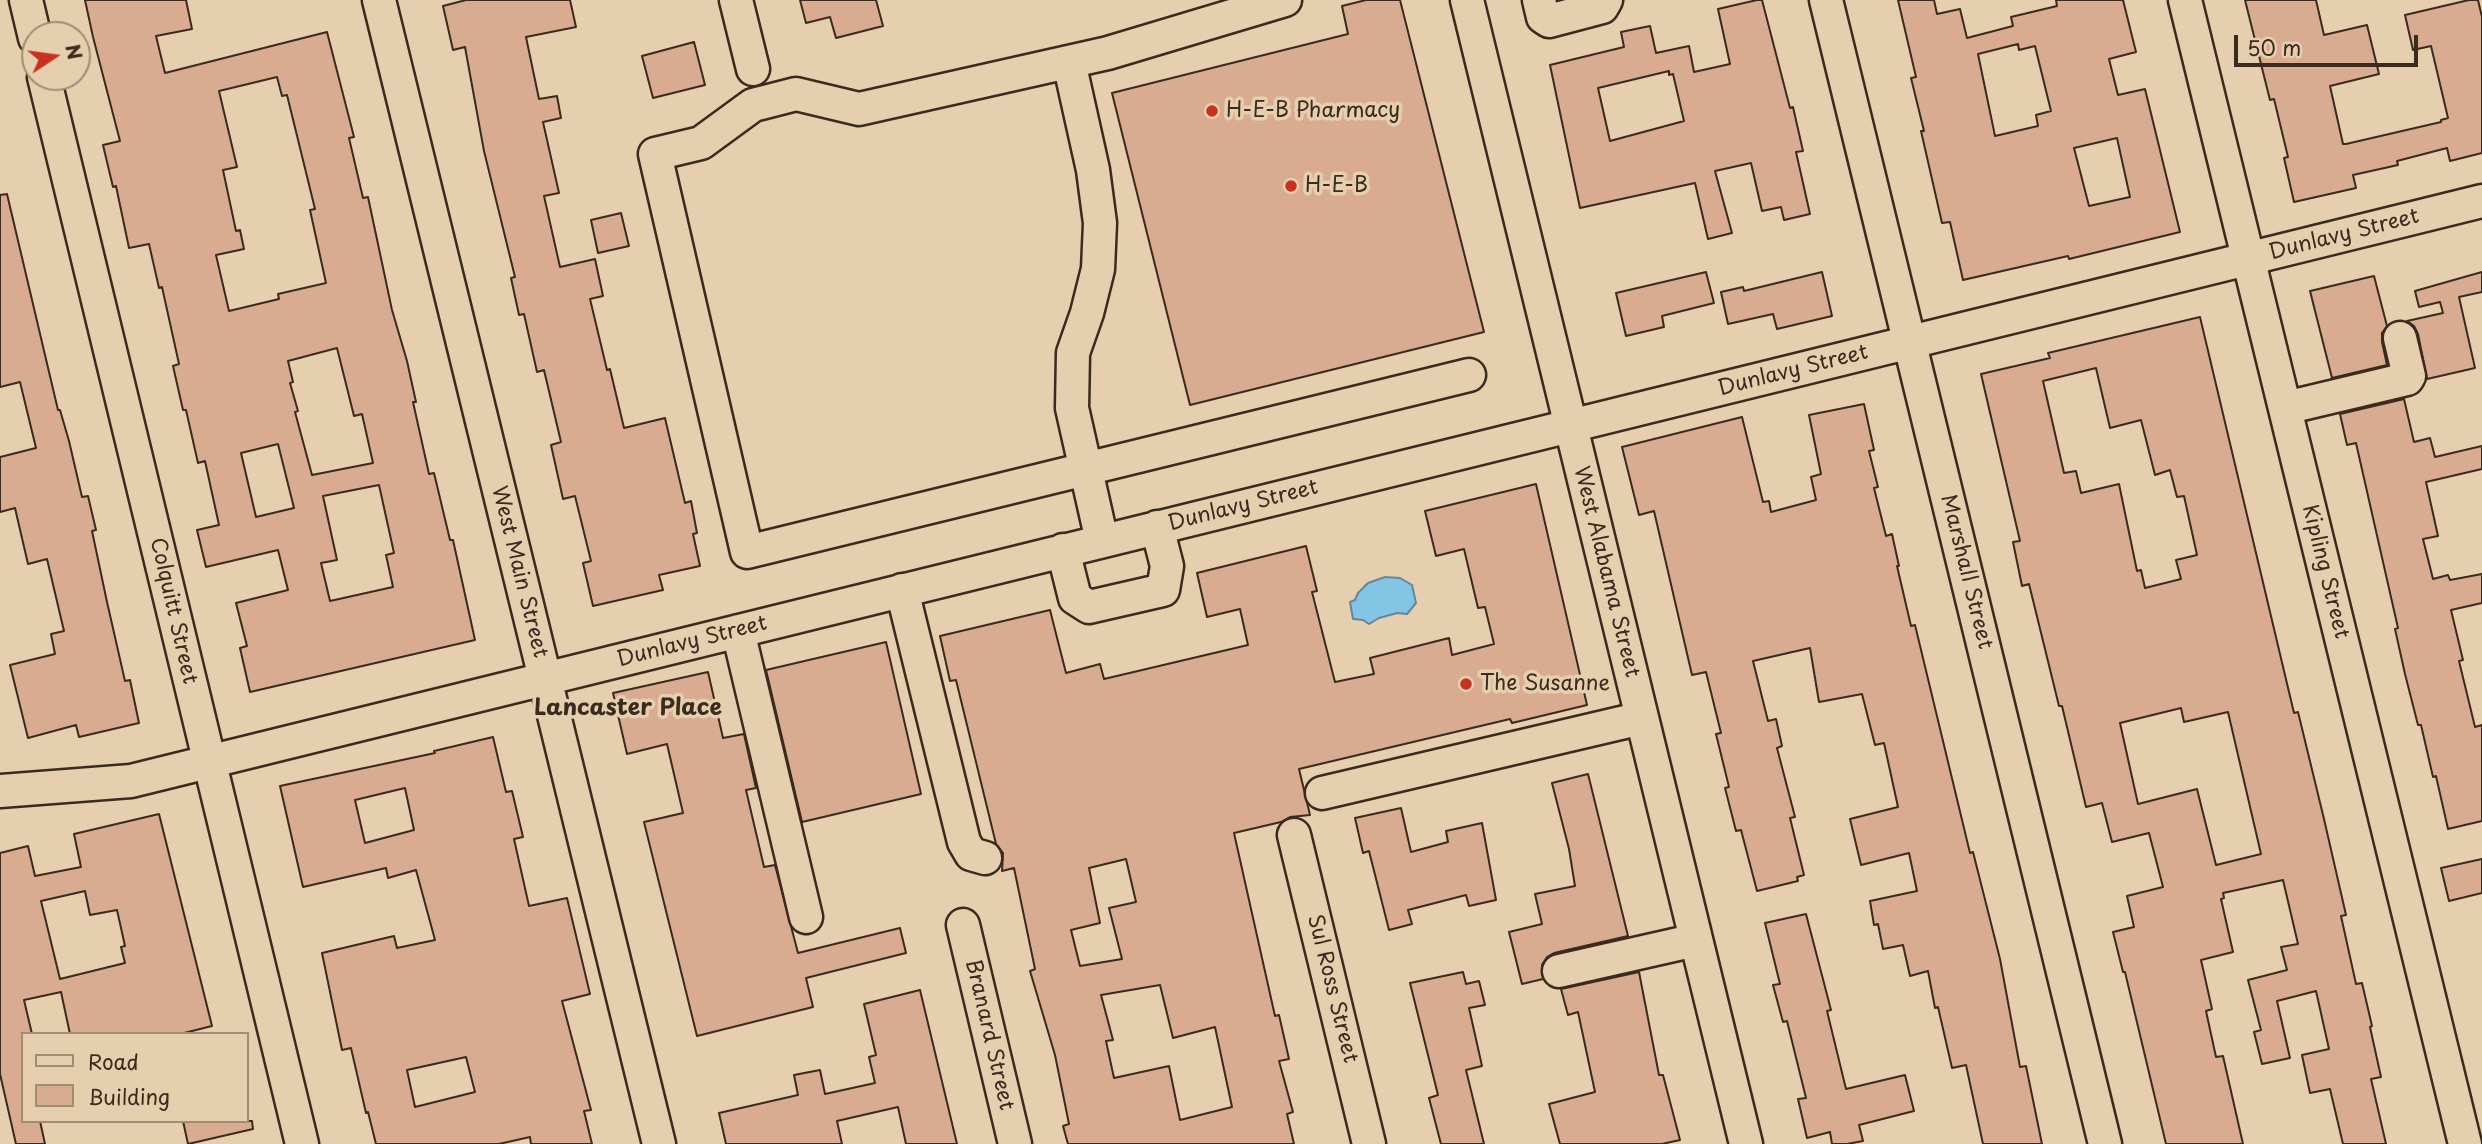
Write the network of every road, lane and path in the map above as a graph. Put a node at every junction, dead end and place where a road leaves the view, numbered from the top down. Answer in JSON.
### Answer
{"nodes":[{"id":1,"x":26,"y":0,"type":"edge"},
{"id":2,"x":379,"y":0,"type":"edge"},
{"id":3,"x":736,"y":0,"type":"edge"},
{"id":4,"x":1285,"y":0,"type":"edge"},
{"id":5,"x":1467,"y":0,"type":"edge"},
{"id":6,"x":1539,"y":0,"type":"edge"},
{"id":7,"x":1606,"y":0,"type":"edge"},
{"id":8,"x":1826,"y":0,"type":"edge"},
{"id":9,"x":2185,"y":0,"type":"edge"},
{"id":10,"x":31,"y":21,"type":"edge"},
{"id":11,"x":1069,"y":62,"type":"junction"},
{"id":12,"x":753,"y":69,"type":"dead end"},
{"id":13,"x":47,"y":91,"type":"edge"},
{"id":14,"x":2482,"y":201,"type":"edge"},
{"id":15,"x":2248,"y":258,"type":"junction"},
{"id":16,"x":2400,"y":338,"type":"dead end"},
{"id":17,"x":1910,"y":342,"type":"junction"},
{"id":18,"x":1469,"y":375,"type":"dead end"},
{"id":19,"x":2285,"y":408,"type":"junction"},
{"id":20,"x":1570,"y":425,"type":"junction"},
{"id":21,"x":1086,"y":469,"type":"junction"},
{"id":22,"x":1157,"y":527,"type":"junction"},
{"id":23,"x":1102,"y":541,"type":"junction"},
{"id":24,"x":1063,"y":551,"type":"junction"},
{"id":25,"x":902,"y":590,"type":"junction"},
{"id":26,"x":738,"y":631,"type":"junction"},
{"id":27,"x":545,"y":678,"type":"junction"},
{"id":28,"x":1642,"y":718,"type":"junction"},
{"id":29,"x":209,"y":761,"type":"junction"},
{"id":30,"x":0,"y":791,"type":"edge"},
{"id":31,"x":1322,"y":793,"type":"dead end"},
{"id":32,"x":1294,"y":835,"type":"dead end"},
{"id":33,"x":985,"y":858,"type":"dead end"},
{"id":34,"x":806,"y":917,"type":"dead end"},
{"id":35,"x":963,"y":925,"type":"dead end"},
{"id":36,"x":1696,"y":940,"type":"junction"},
{"id":37,"x":1559,"y":971,"type":"dead end"},
{"id":38,"x":302,"y":1144,"type":"edge"},
{"id":39,"x":659,"y":1144,"type":"edge"},
{"id":40,"x":1015,"y":1144,"type":"edge"},
{"id":41,"x":1369,"y":1144,"type":"edge"},
{"id":42,"x":1746,"y":1144,"type":"edge"},
{"id":43,"x":2105,"y":1144,"type":"edge"},
{"id":44,"x":2465,"y":1144,"type":"edge"}],
"edges":[{"from":1,"to":10,"type":"street"},
{"from":2,"to":27,"type":"street","name":"West Main Street"},
{"from":3,"to":12,"type":"street"},
{"from":4,"to":11,"type":"street"},
{"from":5,"to":20,"type":"street","name":"West Alabama Street"},
{"from":6,"to":7,"type":"street"},
{"from":8,"to":17,"type":"street","name":"Marshall Street"},
{"from":9,"to":15,"type":"street","name":"Kipling Street"},
{"from":11,"to":21,"type":"street"},
{"from":11,"to":21,"type":"street"},
{"from":13,"to":29,"type":"street","name":"Colquitt Street"},
{"from":14,"to":15,"type":"street","name":"Dunlavy Street"},
{"from":15,"to":17,"type":"street","name":"Dunlavy Street"},
{"from":15,"to":19,"type":"street","name":"Kipling Street"},
{"from":16,"to":19,"type":"street"},
{"from":17,"to":20,"type":"street","name":"Dunlavy Street"},
{"from":17,"to":43,"type":"street","name":"Marshall Street"},
{"from":18,"to":21,"type":"street"},
{"from":19,"to":44,"type":"street","name":"Kipling Street"},
{"from":20,"to":22,"type":"street","name":"Dunlavy Street"},
{"from":20,"to":28,"type":"street","name":"West Alabama Street"},
{"from":21,"to":23,"type":"street"},
{"from":22,"to":23,"type":"street","name":"Dunlavy Street"},
{"from":22,"to":24,"type":"street"},
{"from":23,"to":24,"type":"street","name":"Dunlavy Street"},
{"from":24,"to":25,"type":"street","name":"Dunlavy Street"},
{"from":25,"to":26,"type":"street","name":"Dunlavy Street"},
{"from":25,"to":33,"type":"street"},
{"from":26,"to":27,"type":"street","name":"Dunlavy Street"},
{"from":26,"to":34,"type":"street"},
{"from":27,"to":29,"type":"street","name":"Dunlavy Street"},
{"from":27,"to":39,"type":"street","name":"West Main Street"},
{"from":28,"to":31,"type":"street"},
{"from":28,"to":36,"type":"street","name":"West Alabama Street"},
{"from":29,"to":30,"type":"street","name":"Dunlavy Street"},
{"from":29,"to":38,"type":"street","name":"Colquitt Street"},
{"from":32,"to":41,"type":"street","name":"Sul Ross Street"},
{"from":35,"to":40,"type":"street","name":"Branard Street"},
{"from":36,"to":37,"type":"street"},
{"from":36,"to":42,"type":"street","name":"West Alabama Street"}]}
